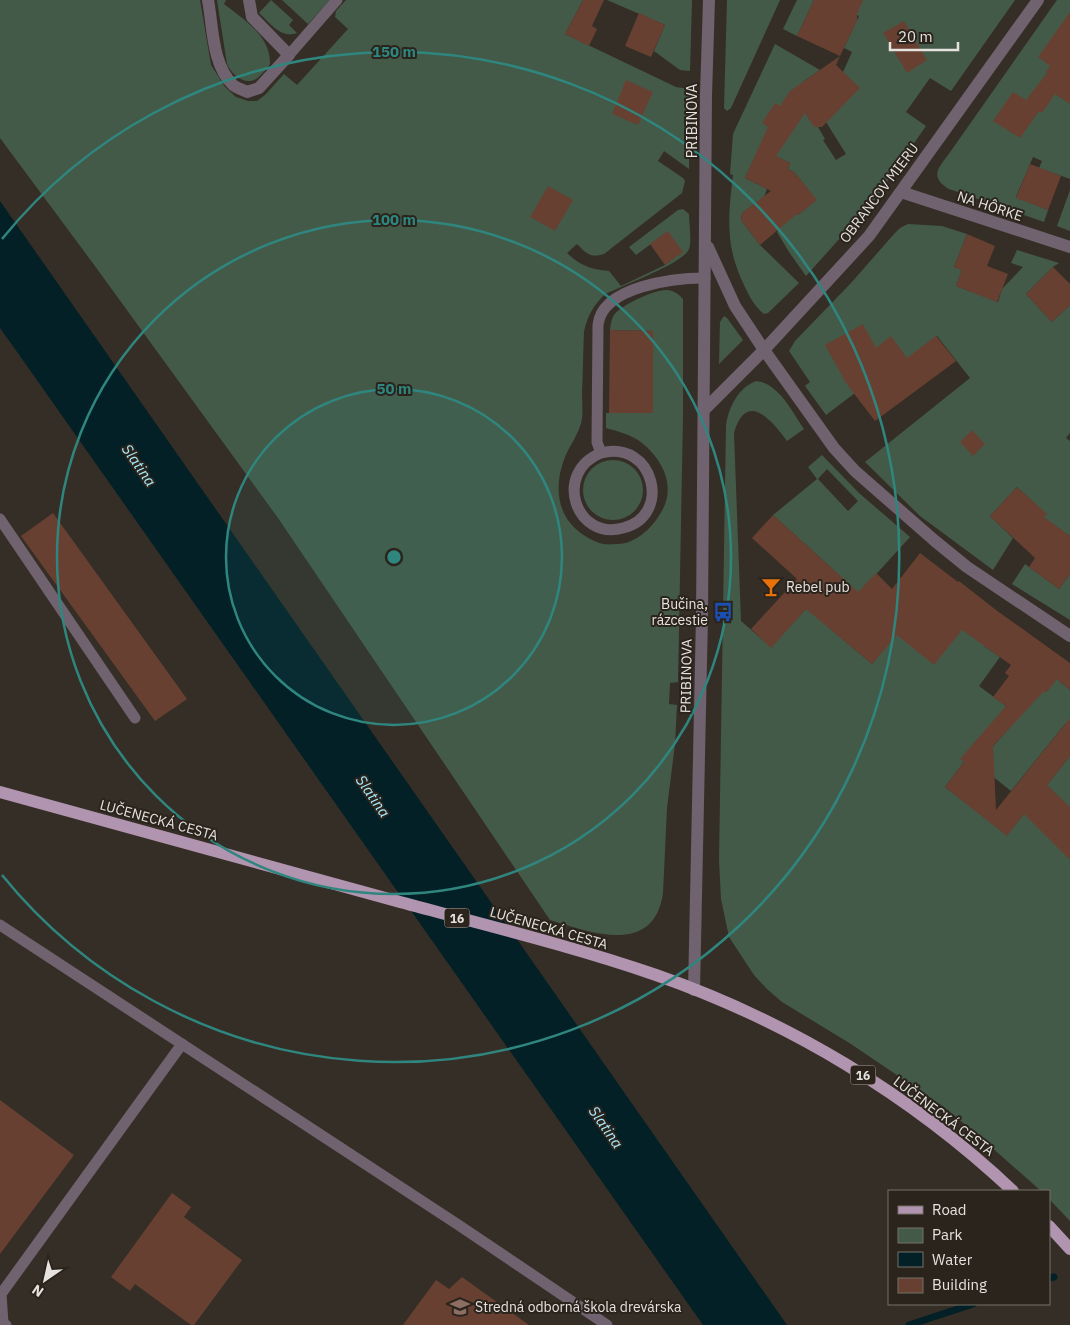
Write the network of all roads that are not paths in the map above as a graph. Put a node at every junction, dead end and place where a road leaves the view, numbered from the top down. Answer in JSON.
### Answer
{"nodes":[{"id":1,"x":208,"y":0,"type":"edge"},
{"id":2,"x":249,"y":0,"type":"edge"},
{"id":3,"x":337,"y":0,"type":"edge"},
{"id":4,"x":709,"y":0,"type":"edge"},
{"id":5,"x":1038,"y":0,"type":"edge"},
{"id":6,"x":288,"y":55,"type":"junction"},
{"id":7,"x":901,"y":192,"type":"junction"},
{"id":8,"x":706,"y":242,"type":"junction"},
{"id":9,"x":1070,"y":247,"type":"edge"},
{"id":10,"x":705,"y":278,"type":"junction"},
{"id":11,"x":764,"y":350,"type":"junction"},
{"id":12,"x":704,"y":410,"type":"junction"},
{"id":13,"x":601,"y":452,"type":"junction"},
{"id":14,"x":0,"y":519,"type":"edge"},
{"id":15,"x":1070,"y":636,"type":"edge"},
{"id":16,"x":135,"y":718,"type":"dead end"},
{"id":17,"x":0,"y":792,"type":"edge"},
{"id":18,"x":0,"y":925,"type":"edge"},
{"id":19,"x":694,"y":990,"type":"junction"},
{"id":20,"x":182,"y":1044,"type":"junction"},
{"id":21,"x":1012,"y":1190,"type":"edge"},
{"id":22,"x":1050,"y":1227,"type":"edge"},
{"id":23,"x":1070,"y":1250,"type":"edge"},
{"id":24,"x":6,"y":1325,"type":"edge"},
{"id":25,"x":606,"y":1325,"type":"edge"}],
"edges":[{"from":1,"to":6,"type":"street"},
{"from":2,"to":6,"type":"street"},
{"from":3,"to":6,"type":"lane"},
{"from":4,"to":8,"type":"street","name":"PRIBINOVA"},
{"from":5,"to":7,"type":"street","name":"OBRANCOV MIERU"},
{"from":7,"to":9,"type":"street","name":"NA HÔRKE"},
{"from":7,"to":11,"type":"street","name":"OBRANCOV MIERU"},
{"from":8,"to":10,"type":"street","name":"PRIBINOVA"},
{"from":8,"to":11,"type":"street","name":"PRIBINOVA"},
{"from":10,"to":12,"type":"street","name":"PRIBINOVA"},
{"from":10,"to":13,"type":"lane"},
{"from":11,"to":12,"type":"street","name":"OBRANCOV MIERU"},
{"from":11,"to":15,"type":"street","name":"PRIBINOVA"},
{"from":12,"to":19,"type":"street","name":"PRIBINOVA"},
{"from":13,"to":13,"type":"lane"},
{"from":14,"to":16,"type":"lane"},
{"from":17,"to":19,"type":"main road","name":"LUČENECKÁ CESTA","number":"16"},
{"from":18,"to":20,"type":"lane"},
{"from":19,"to":21,"type":"main road","name":"LUČENECKÁ CESTA","number":"16"},
{"from":20,"to":24,"type":"lane"},
{"from":20,"to":25,"type":"lane"},
{"from":22,"to":23,"type":"main road"}]}
